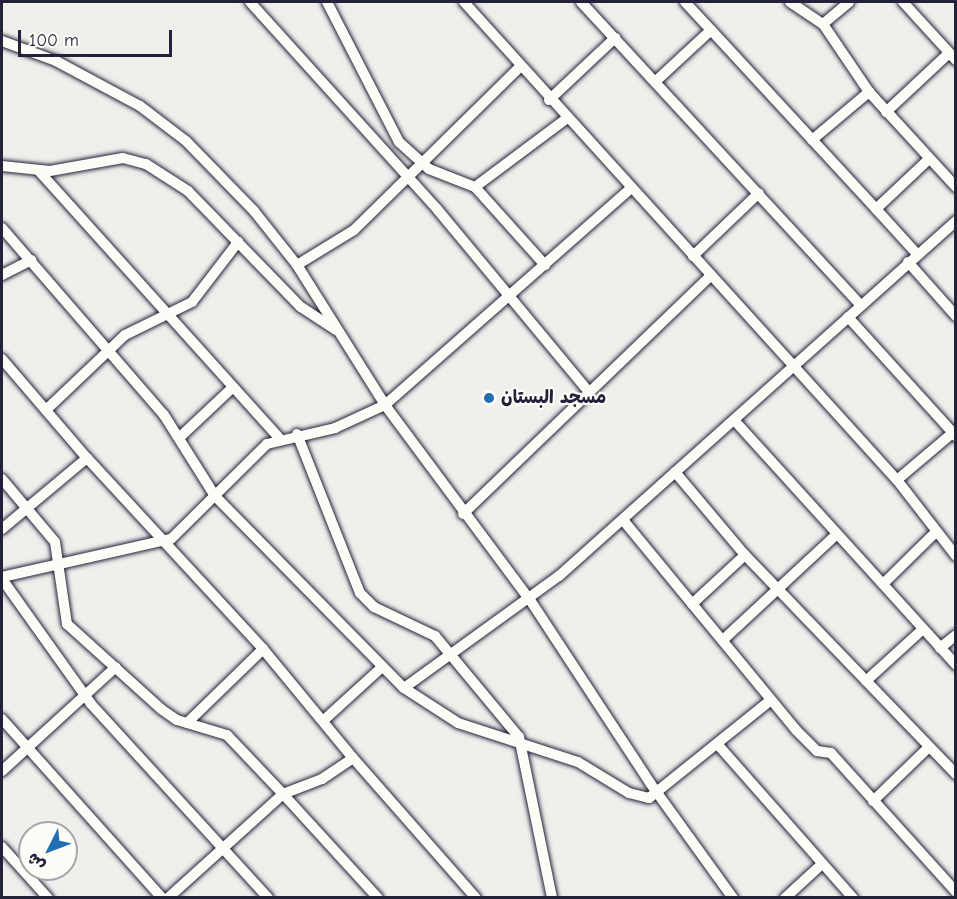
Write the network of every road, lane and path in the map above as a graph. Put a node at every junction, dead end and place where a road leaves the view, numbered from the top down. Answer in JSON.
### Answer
{"nodes":[{"id":1,"x":250,"y":2,"type":"edge"},
{"id":2,"x":327,"y":2,"type":"edge"},
{"id":3,"x":340,"y":2,"type":"edge"},
{"id":4,"x":464,"y":2,"type":"edge"},
{"id":5,"x":581,"y":2,"type":"edge"},
{"id":6,"x":685,"y":2,"type":"edge"},
{"id":7,"x":790,"y":2,"type":"edge"},
{"id":8,"x":849,"y":2,"type":"edge"},
{"id":9,"x":903,"y":2,"type":"edge"},
{"id":10,"x":334,"y":15,"type":"junction"},
{"id":11,"x":823,"y":24,"type":"junction"},
{"id":12,"x":711,"y":30,"type":"junction"},
{"id":13,"x":615,"y":38,"type":"junction"},
{"id":14,"x":2,"y":41,"type":"edge"},
{"id":15,"x":952,"y":56,"type":"edge"},
{"id":16,"x":520,"y":67,"type":"junction"},
{"id":17,"x":657,"y":81,"type":"junction"},
{"id":18,"x":868,"y":92,"type":"junction"},
{"id":19,"x":549,"y":100,"type":"junction"},
{"id":20,"x":886,"y":112,"type":"junction"},
{"id":21,"x":566,"y":118,"type":"junction"},
{"id":22,"x":812,"y":140,"type":"junction"},
{"id":23,"x":929,"y":159,"type":"junction"},
{"id":24,"x":422,"y":164,"type":"junction"},
{"id":25,"x":2,"y":166,"type":"edge"},
{"id":26,"x":38,"y":170,"type":"junction"},
{"id":27,"x":408,"y":178,"type":"junction"},
{"id":28,"x":475,"y":187,"type":"junction"},
{"id":29,"x":956,"y":187,"type":"edge"},
{"id":30,"x":630,"y":189,"type":"junction"},
{"id":31,"x":759,"y":193,"type":"junction"},
{"id":32,"x":876,"y":208,"type":"junction"},
{"id":33,"x":956,"y":221,"type":"edge"},
{"id":34,"x":2,"y":228,"type":"edge"},
{"id":35,"x":238,"y":242,"type":"junction"},
{"id":36,"x":917,"y":254,"type":"junction"},
{"id":37,"x":693,"y":256,"type":"junction"},
{"id":38,"x":31,"y":260,"type":"junction"},
{"id":39,"x":908,"y":262,"type":"junction"},
{"id":40,"x":545,"y":265,"type":"junction"},
{"id":41,"x":297,"y":266,"type":"junction"},
{"id":42,"x":2,"y":275,"type":"edge"},
{"id":43,"x":711,"y":275,"type":"junction"},
{"id":44,"x":509,"y":298,"type":"junction"},
{"id":45,"x":861,"y":305,"type":"junction"},
{"id":46,"x":168,"y":316,"type":"junction"},
{"id":47,"x":956,"y":316,"type":"edge"},
{"id":48,"x":848,"y":317,"type":"junction"},
{"id":49,"x":336,"y":330,"type":"junction"},
{"id":50,"x":108,"y":351,"type":"junction"},
{"id":51,"x":2,"y":359,"type":"edge"},
{"id":52,"x":794,"y":366,"type":"junction"},
{"id":53,"x":232,"y":388,"type":"junction"},
{"id":54,"x":589,"y":392,"type":"junction"},
{"id":55,"x":386,"y":405,"type":"junction"},
{"id":56,"x":46,"y":410,"type":"junction"},
{"id":57,"x":734,"y":420,"type":"junction"},
{"id":58,"x":954,"y":433,"type":"edge"},
{"id":59,"x":297,"y":434,"type":"junction"},
{"id":60,"x":180,"y":437,"type":"junction"},
{"id":61,"x":279,"y":438,"type":"junction"},
{"id":62,"x":87,"y":458,"type":"junction"},
{"id":63,"x":675,"y":472,"type":"junction"},
{"id":64,"x":2,"y":479,"type":"edge"},
{"id":65,"x":897,"y":480,"type":"junction"},
{"id":66,"x":215,"y":496,"type":"junction"},
{"id":67,"x":27,"y":506,"type":"junction"},
{"id":68,"x":463,"y":514,"type":"junction"},
{"id":69,"x":622,"y":520,"type":"junction"},
{"id":70,"x":2,"y":529,"type":"edge"},
{"id":71,"x":936,"y":532,"type":"junction"},
{"id":72,"x":837,"y":534,"type":"junction"},
{"id":73,"x":164,"y":543,"type":"junction"},
{"id":74,"x":745,"y":555,"type":"junction"},
{"id":75,"x":956,"y":556,"type":"edge"},
{"id":76,"x":58,"y":567,"type":"junction"},
{"id":77,"x":2,"y":578,"type":"edge"},
{"id":78,"x":883,"y":584,"type":"junction"},
{"id":79,"x":777,"y":588,"type":"junction"},
{"id":80,"x":530,"y":600,"type":"junction"},
{"id":81,"x":692,"y":604,"type":"junction"},
{"id":82,"x":923,"y":629,"type":"junction"},
{"id":83,"x":956,"y":635,"type":"edge"},
{"id":84,"x":724,"y":639,"type":"junction"},
{"id":85,"x":940,"y":648,"type":"junction"},
{"id":86,"x":263,"y":650,"type":"junction"},
{"id":87,"x":452,"y":657,"type":"junction"},
{"id":88,"x":956,"y":665,"type":"edge"},
{"id":89,"x":116,"y":667,"type":"junction"},
{"id":90,"x":381,"y":668,"type":"junction"},
{"id":91,"x":866,"y":681,"type":"junction"},
{"id":92,"x":404,"y":688,"type":"junction"},
{"id":93,"x":85,"y":697,"type":"junction"},
{"id":94,"x":771,"y":700,"type":"junction"},
{"id":95,"x":2,"y":719,"type":"edge"},
{"id":96,"x":324,"y":720,"type":"junction"},
{"id":97,"x":187,"y":723,"type":"junction"},
{"id":98,"x":719,"y":746,"type":"junction"},
{"id":99,"x":523,"y":747,"type":"junction"},
{"id":100,"x":929,"y":747,"type":"junction"},
{"id":101,"x":28,"y":748,"type":"junction"},
{"id":102,"x":353,"y":758,"type":"junction"},
{"id":103,"x":2,"y":771,"type":"edge"},
{"id":104,"x":956,"y":774,"type":"edge"},
{"id":105,"x":283,"y":794,"type":"junction"},
{"id":106,"x":658,"y":796,"type":"junction"},
{"id":107,"x":873,"y":801,"type":"junction"},
{"id":108,"x":222,"y":846,"type":"junction"},
{"id":109,"x":2,"y":848,"type":"edge"},
{"id":110,"x":822,"y":864,"type":"junction"},
{"id":111,"x":956,"y":892,"type":"edge"},
{"id":112,"x":48,"y":897,"type":"edge"},
{"id":113,"x":162,"y":897,"type":"edge"},
{"id":114,"x":168,"y":897,"type":"edge"},
{"id":115,"x":268,"y":897,"type":"edge"},
{"id":116,"x":378,"y":897,"type":"edge"},
{"id":117,"x":476,"y":897,"type":"edge"},
{"id":118,"x":552,"y":897,"type":"edge"},
{"id":119,"x":732,"y":897,"type":"edge"},
{"id":120,"x":784,"y":897,"type":"edge"},
{"id":121,"x":853,"y":897,"type":"edge"}],
"edges":[{"from":1,"to":27,"type":"street"},
{"from":2,"to":10,"type":"street"},
{"from":3,"to":10,"type":"street"},
{"from":4,"to":16,"type":"street"},
{"from":5,"to":13,"type":"street"},
{"from":6,"to":12,"type":"street"},
{"from":7,"to":11,"type":"street"},
{"from":8,"to":11,"type":"street"},
{"from":9,"to":15,"type":"street"},
{"from":10,"to":24,"type":"street"},
{"from":11,"to":18,"type":"street"},
{"from":12,"to":17,"type":"street"},
{"from":12,"to":22,"type":"street"},
{"from":13,"to":17,"type":"street"},
{"from":13,"to":19,"type":"street"},
{"from":14,"to":41,"type":"street"},
{"from":15,"to":20,"type":"street"},
{"from":16,"to":19,"type":"street"},
{"from":16,"to":24,"type":"street"},
{"from":17,"to":31,"type":"street"},
{"from":18,"to":20,"type":"street"},
{"from":18,"to":22,"type":"street"},
{"from":19,"to":21,"type":"street"},
{"from":20,"to":23,"type":"street"},
{"from":21,"to":28,"type":"street"},
{"from":21,"to":30,"type":"street"},
{"from":22,"to":32,"type":"street"},
{"from":23,"to":29,"type":"street"},
{"from":23,"to":32,"type":"street"},
{"from":24,"to":27,"type":"street"},
{"from":24,"to":28,"type":"street"},
{"from":25,"to":26,"type":"street"},
{"from":26,"to":35,"type":"street"},
{"from":26,"to":46,"type":"street"},
{"from":27,"to":41,"type":"street"},
{"from":27,"to":44,"type":"street"},
{"from":28,"to":40,"type":"street"},
{"from":30,"to":37,"type":"street"},
{"from":30,"to":40,"type":"street"},
{"from":31,"to":37,"type":"street"},
{"from":31,"to":45,"type":"street"},
{"from":32,"to":36,"type":"street"},
{"from":33,"to":36,"type":"street"},
{"from":34,"to":38,"type":"street"},
{"from":35,"to":46,"type":"street"},
{"from":35,"to":49,"type":"street"},
{"from":36,"to":39,"type":"street"},
{"from":37,"to":43,"type":"street"},
{"from":38,"to":42,"type":"street"},
{"from":38,"to":50,"type":"street"},
{"from":39,"to":45,"type":"street"},
{"from":39,"to":47,"type":"street"},
{"from":40,"to":44,"type":"street"},
{"from":41,"to":49,"type":"street"},
{"from":43,"to":52,"type":"street"},
{"from":43,"to":54,"type":"street"},
{"from":44,"to":54,"type":"street"},
{"from":44,"to":55,"type":"street"},
{"from":45,"to":48,"type":"street"},
{"from":46,"to":50,"type":"street"},
{"from":46,"to":53,"type":"street"},
{"from":48,"to":52,"type":"street"},
{"from":48,"to":58,"type":"street"},
{"from":49,"to":55,"type":"street"},
{"from":50,"to":56,"type":"street"},
{"from":50,"to":60,"type":"street"},
{"from":51,"to":56,"type":"street"},
{"from":52,"to":57,"type":"street"},
{"from":52,"to":65,"type":"street"},
{"from":53,"to":60,"type":"street"},
{"from":53,"to":61,"type":"street"},
{"from":54,"to":68,"type":"street"},
{"from":55,"to":59,"type":"street"},
{"from":55,"to":68,"type":"street"},
{"from":56,"to":62,"type":"street"},
{"from":57,"to":63,"type":"street"},
{"from":57,"to":72,"type":"street"},
{"from":58,"to":65,"type":"street"},
{"from":59,"to":61,"type":"street"},
{"from":59,"to":87,"type":"street"},
{"from":60,"to":66,"type":"street"},
{"from":61,"to":66,"type":"street"},
{"from":62,"to":67,"type":"street"},
{"from":62,"to":73,"type":"street"},
{"from":63,"to":69,"type":"street"},
{"from":63,"to":74,"type":"street"},
{"from":64,"to":67,"type":"street"},
{"from":65,"to":71,"type":"street"},
{"from":66,"to":73,"type":"street"},
{"from":66,"to":90,"type":"street"},
{"from":67,"to":70,"type":"street"},
{"from":67,"to":76,"type":"street"},
{"from":68,"to":80,"type":"street"},
{"from":69,"to":80,"type":"street"},
{"from":69,"to":81,"type":"street"},
{"from":71,"to":75,"type":"street"},
{"from":71,"to":78,"type":"street"},
{"from":72,"to":78,"type":"street"},
{"from":72,"to":79,"type":"street"},
{"from":73,"to":76,"type":"street"},
{"from":73,"to":86,"type":"street"},
{"from":74,"to":79,"type":"street"},
{"from":74,"to":81,"type":"street"},
{"from":76,"to":77,"type":"street"},
{"from":76,"to":89,"type":"street"},
{"from":77,"to":93,"type":"street"},
{"from":78,"to":82,"type":"street"},
{"from":79,"to":84,"type":"street"},
{"from":79,"to":91,"type":"street"},
{"from":80,"to":87,"type":"street"},
{"from":80,"to":106,"type":"street"},
{"from":81,"to":84,"type":"street"},
{"from":82,"to":85,"type":"street"},
{"from":82,"to":91,"type":"street"},
{"from":83,"to":85,"type":"street"},
{"from":84,"to":94,"type":"street"},
{"from":85,"to":88,"type":"street"},
{"from":86,"to":96,"type":"street"},
{"from":86,"to":97,"type":"street"},
{"from":87,"to":92,"type":"street"},
{"from":87,"to":99,"type":"street"},
{"from":89,"to":93,"type":"street"},
{"from":89,"to":97,"type":"street"},
{"from":90,"to":92,"type":"street"},
{"from":90,"to":96,"type":"street"},
{"from":91,"to":100,"type":"street"},
{"from":92,"to":99,"type":"street"},
{"from":93,"to":101,"type":"street"},
{"from":93,"to":108,"type":"street"},
{"from":94,"to":98,"type":"street"},
{"from":94,"to":107,"type":"street"},
{"from":95,"to":101,"type":"street"},
{"from":96,"to":102,"type":"street"},
{"from":97,"to":105,"type":"street"},
{"from":98,"to":106,"type":"street"},
{"from":98,"to":110,"type":"street"},
{"from":99,"to":106,"type":"street"},
{"from":99,"to":118,"type":"street"},
{"from":100,"to":104,"type":"street"},
{"from":100,"to":107,"type":"street"},
{"from":101,"to":103,"type":"street"},
{"from":101,"to":113,"type":"street"},
{"from":102,"to":105,"type":"street"},
{"from":102,"to":117,"type":"street"},
{"from":105,"to":108,"type":"street"},
{"from":105,"to":116,"type":"street"},
{"from":106,"to":119,"type":"street"},
{"from":107,"to":111,"type":"street"},
{"from":108,"to":114,"type":"street"},
{"from":108,"to":115,"type":"street"},
{"from":109,"to":112,"type":"street"},
{"from":110,"to":120,"type":"street"},
{"from":110,"to":121,"type":"street"}]}
